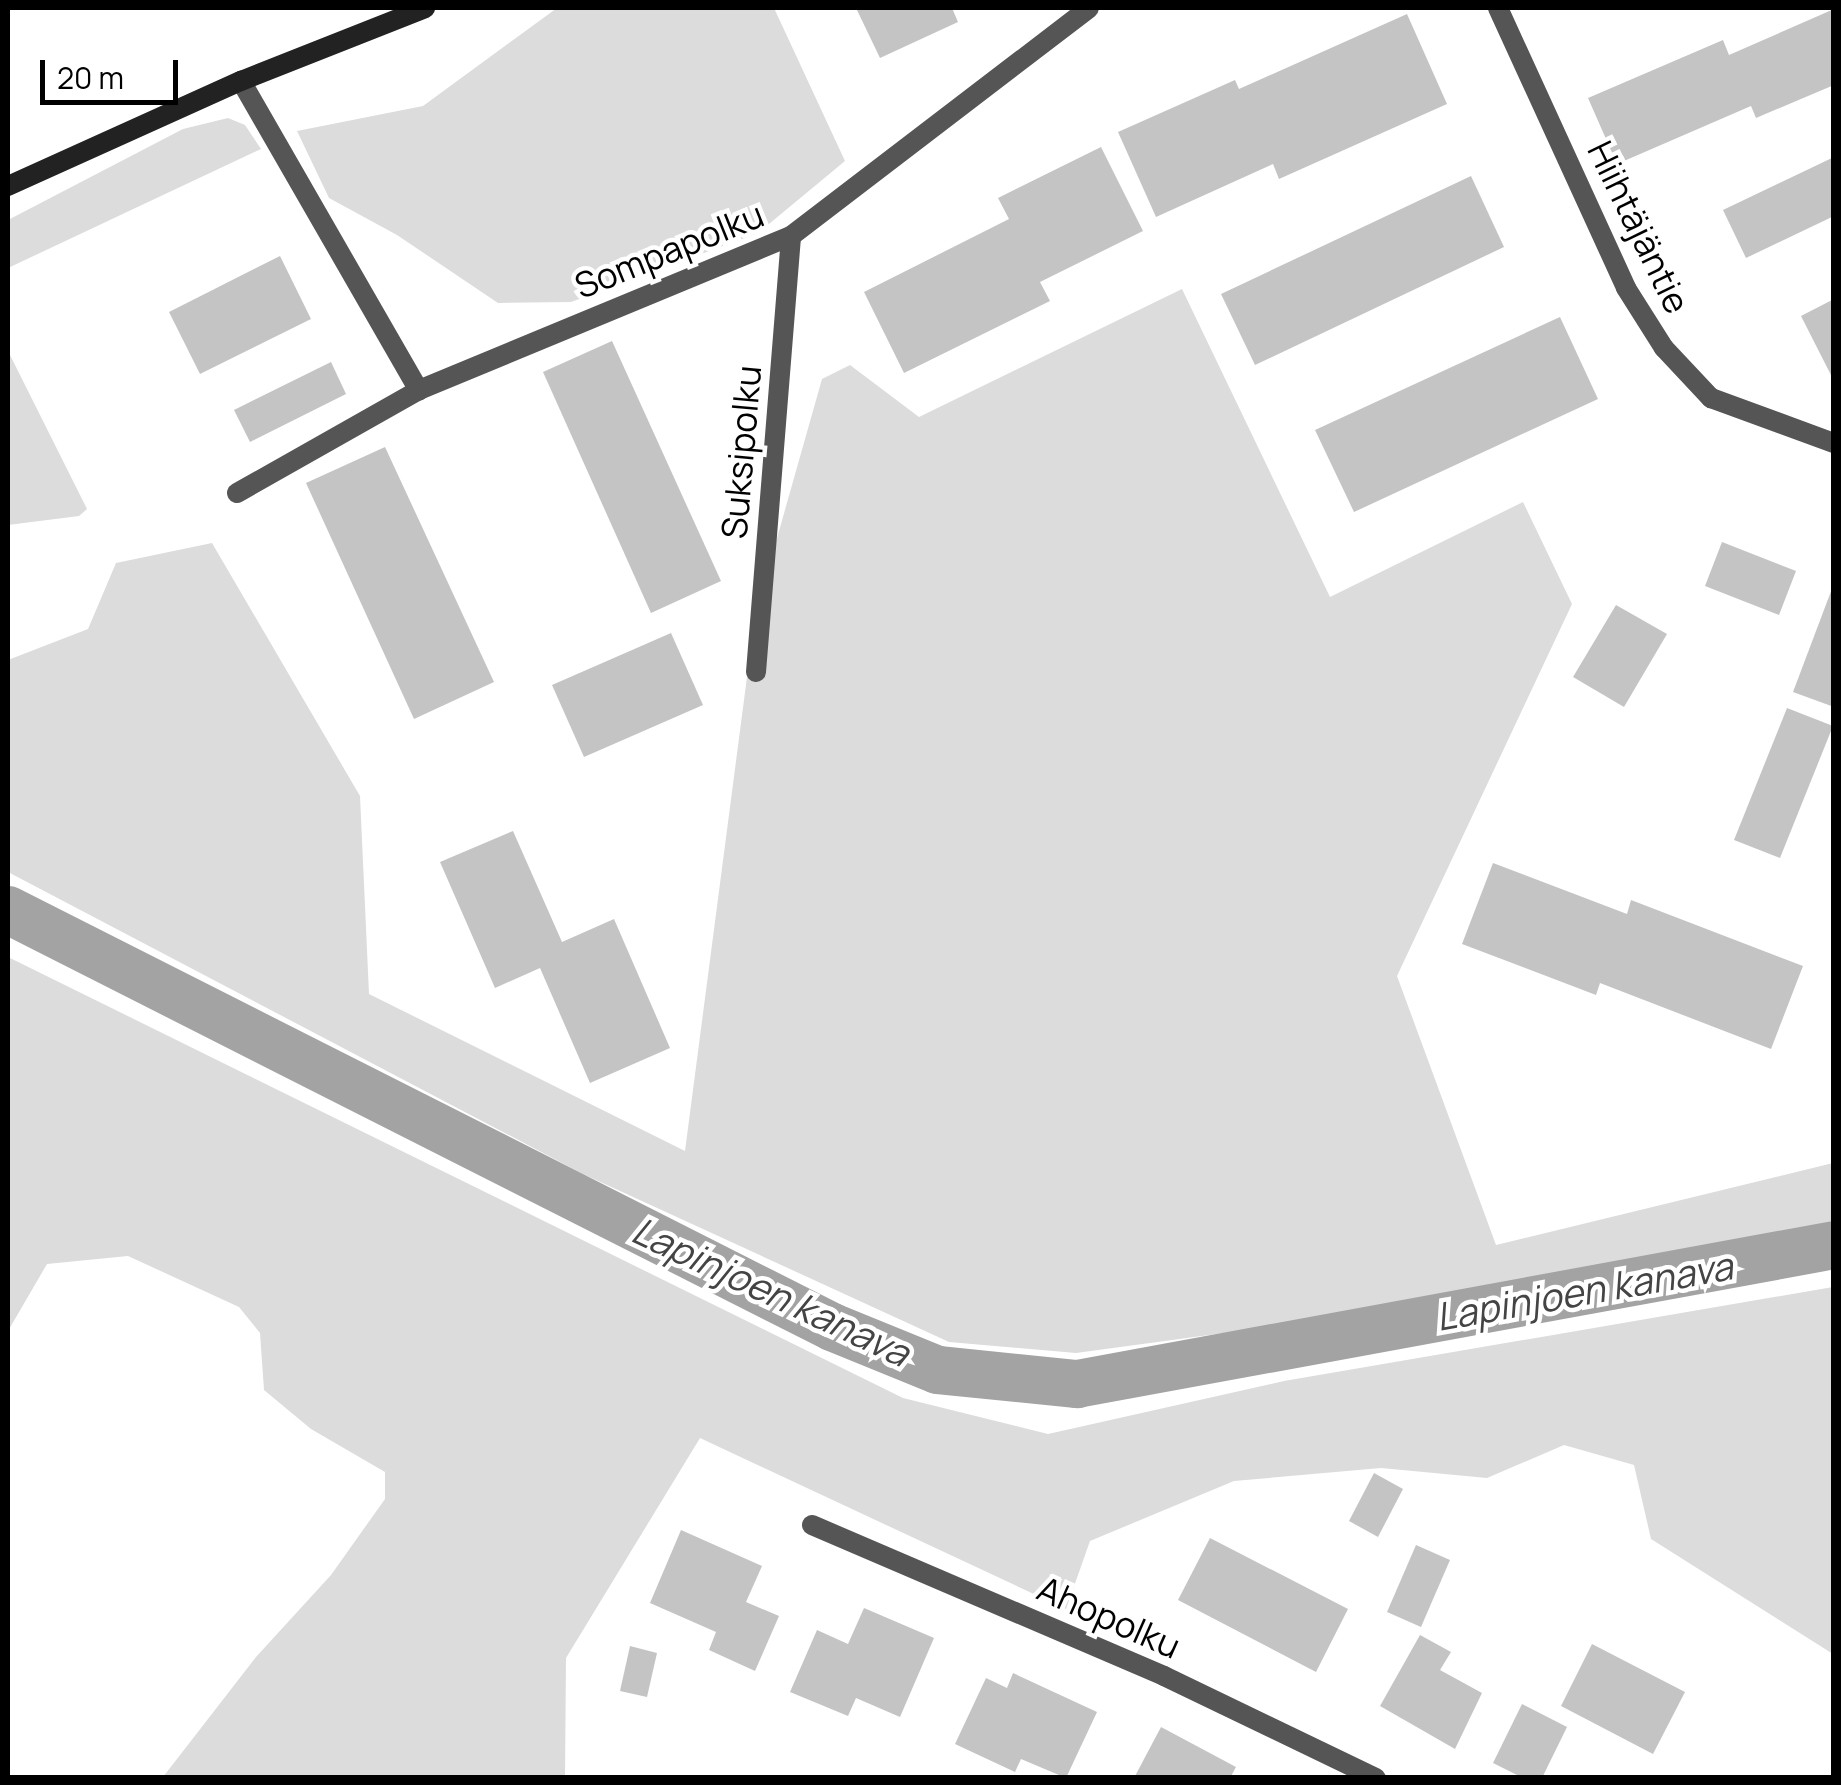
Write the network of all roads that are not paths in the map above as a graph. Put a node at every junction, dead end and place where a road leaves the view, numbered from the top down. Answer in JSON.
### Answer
{"nodes":[{"id":1,"x":425,"y":8,"type":"edge"},
{"id":2,"x":1089,"y":8,"type":"edge"},
{"id":3,"x":1498,"y":8,"type":"edge"},
{"id":4,"x":240,"y":80,"type":"junction"},
{"id":5,"x":8,"y":186,"type":"edge"},
{"id":6,"x":791,"y":236,"type":"junction"},
{"id":7,"x":418,"y":390,"type":"junction"},
{"id":8,"x":1834,"y":443,"type":"edge"},
{"id":9,"x":237,"y":493,"type":"dead end"},
{"id":10,"x":756,"y":672,"type":"dead end"},
{"id":11,"x":812,"y":1524,"type":"dead end"},
{"id":12,"x":1376,"y":1778,"type":"edge"}],
"edges":[{"from":1,"to":4,"type":"main road"},
{"from":2,"to":6,"type":"street","name":"Sompapolku"},
{"from":3,"to":8,"type":"street","name":"Hiihtäjäntie"},
{"from":4,"to":5,"type":"main road"},
{"from":4,"to":7,"type":"street"},
{"from":6,"to":7,"type":"street","name":"Sompapolku"},
{"from":6,"to":10,"type":"street","name":"Suksipolku"},
{"from":7,"to":9,"type":"street","name":"Sompapolku"},
{"from":11,"to":12,"type":"street","name":"Ahopolku"}]}
